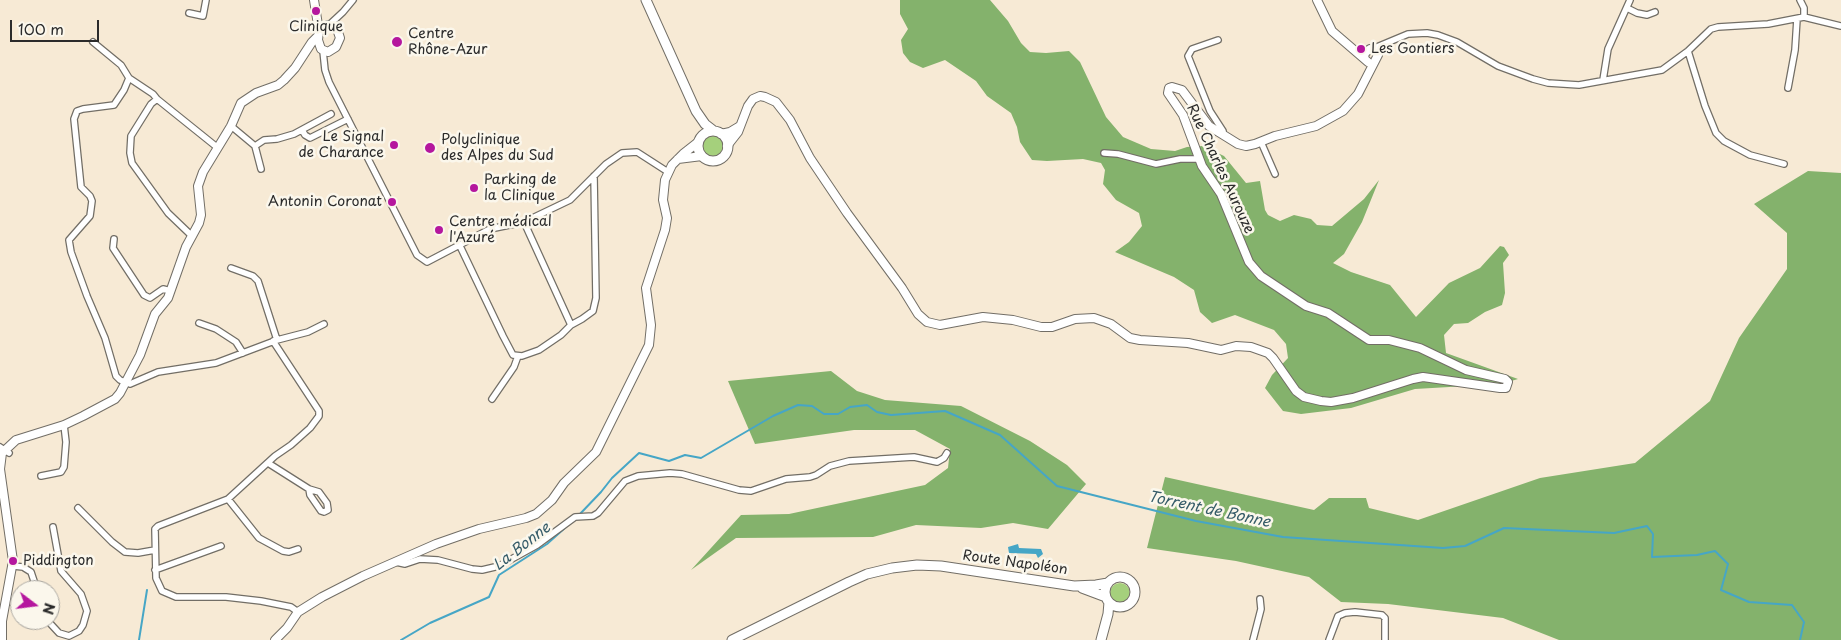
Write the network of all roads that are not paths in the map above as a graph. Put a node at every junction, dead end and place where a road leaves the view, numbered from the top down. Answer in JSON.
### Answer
{"nodes":[{"id":1,"x":206,"y":0,"type":"edge"},
{"id":2,"x":314,"y":0,"type":"edge"},
{"id":3,"x":353,"y":0,"type":"edge"},
{"id":4,"x":646,"y":0,"type":"edge"},
{"id":5,"x":1317,"y":0,"type":"edge"},
{"id":6,"x":1630,"y":0,"type":"edge"},
{"id":7,"x":1800,"y":0,"type":"edge"},
{"id":8,"x":1626,"y":8,"type":"junction"},
{"id":9,"x":316,"y":11,"type":"junction"},
{"id":10,"x":343,"y":12,"type":"junction"},
{"id":11,"x":1655,"y":12,"type":"dead end"},
{"id":12,"x":189,"y":13,"type":"dead end"},
{"id":13,"x":1804,"y":17,"type":"junction"},
{"id":14,"x":1796,"y":19,"type":"junction"},
{"id":15,"x":328,"y":25,"type":"junction"},
{"id":16,"x":1841,"y":26,"type":"edge"},
{"id":17,"x":339,"y":31,"type":"junction"},
{"id":18,"x":319,"y":33,"type":"junction"},
{"id":19,"x":1218,"y":40,"type":"dead end"},
{"id":20,"x":93,"y":42,"type":"dead end"},
{"id":21,"x":1392,"y":42,"type":"junction"},
{"id":22,"x":1349,"y":46,"type":"junction"},
{"id":23,"x":322,"y":49,"type":"junction"},
{"id":24,"x":1368,"y":49,"type":"junction"},
{"id":25,"x":306,"y":50,"type":"junction"},
{"id":26,"x":333,"y":51,"type":"junction"},
{"id":27,"x":1688,"y":51,"type":"junction"},
{"id":28,"x":1371,"y":60,"type":"junction"},
{"id":29,"x":325,"y":70,"type":"junction"},
{"id":30,"x":129,"y":78,"type":"junction"},
{"id":31,"x":1603,"y":80,"type":"junction"},
{"id":32,"x":1788,"y":88,"type":"dead end"},
{"id":33,"x":157,"y":99,"type":"junction"},
{"id":34,"x":696,"y":111,"type":"junction"},
{"id":35,"x":331,"y":114,"type":"dead end"},
{"id":36,"x":348,"y":119,"type":"junction"},
{"id":37,"x":743,"y":123,"type":"junction"},
{"id":38,"x":231,"y":126,"type":"junction"},
{"id":39,"x":302,"y":130,"type":"junction"},
{"id":40,"x":717,"y":133,"type":"junction"},
{"id":41,"x":1222,"y":135,"type":"junction"},
{"id":42,"x":699,"y":141,"type":"junction"},
{"id":43,"x":1261,"y":142,"type":"junction"},
{"id":44,"x":255,"y":146,"type":"junction"},
{"id":45,"x":727,"y":146,"type":"junction"},
{"id":46,"x":218,"y":148,"type":"junction"},
{"id":47,"x":1104,"y":152,"type":"dead end"},
{"id":48,"x":702,"y":156,"type":"junction"},
{"id":49,"x":678,"y":159,"type":"junction"},
{"id":50,"x":1199,"y":159,"type":"junction"},
{"id":51,"x":1784,"y":164,"type":"dead end"},
{"id":52,"x":261,"y":169,"type":"dead end"},
{"id":53,"x":668,"y":172,"type":"junction"},
{"id":54,"x":1275,"y":174,"type":"dead end"},
{"id":55,"x":594,"y":176,"type":"junction"},
{"id":56,"x":524,"y":222,"type":"junction"},
{"id":57,"x":192,"y":236,"type":"junction"},
{"id":58,"x":114,"y":239,"type":"dead end"},
{"id":59,"x":459,"y":244,"type":"junction"},
{"id":60,"x":231,"y":268,"type":"dead end"},
{"id":61,"x":171,"y":291,"type":"junction"},
{"id":62,"x":199,"y":322,"type":"dead end"},
{"id":63,"x":324,"y":324,"type":"dead end"},
{"id":64,"x":571,"y":325,"type":"junction"},
{"id":65,"x":275,"y":340,"type":"junction"},
{"id":66,"x":243,"y":353,"type":"junction"},
{"id":67,"x":518,"y":356,"type":"junction"},
{"id":68,"x":125,"y":383,"type":"junction"},
{"id":69,"x":492,"y":399,"type":"dead end"},
{"id":70,"x":64,"y":425,"type":"junction"},
{"id":71,"x":5,"y":450,"type":"edge"},
{"id":72,"x":948,"y":453,"type":"dead end"},
{"id":73,"x":268,"y":463,"type":"junction"},
{"id":74,"x":41,"y":476,"type":"dead end"},
{"id":75,"x":309,"y":489,"type":"dead end"},
{"id":76,"x":228,"y":498,"type":"junction"},
{"id":77,"x":78,"y":508,"type":"dead end"},
{"id":78,"x":53,"y":527,"type":"dead end"},
{"id":79,"x":221,"y":546,"type":"dead end"},
{"id":80,"x":298,"y":549,"type":"dead end"},
{"id":81,"x":155,"y":550,"type":"junction"},
{"id":82,"x":396,"y":562,"type":"junction"},
{"id":83,"x":12,"y":566,"type":"junction"},
{"id":84,"x":155,"y":570,"type":"junction"},
{"id":85,"x":33,"y":580,"type":"edge"},
{"id":86,"x":1108,"y":583,"type":"junction"},
{"id":87,"x":1074,"y":586,"type":"junction"},
{"id":88,"x":1107,"y":599,"type":"junction"},
{"id":89,"x":1260,"y":599,"type":"dead end"},
{"id":90,"x":1121,"y":607,"type":"junction"},
{"id":91,"x":298,"y":612,"type":"junction"},
{"id":92,"x":56,"y":630,"type":"edge"},
{"id":93,"x":1103,"y":637,"type":"edge"},
{"id":94,"x":2,"y":640,"type":"edge"},
{"id":95,"x":275,"y":640,"type":"edge"},
{"id":96,"x":732,"y":640,"type":"edge"},
{"id":97,"x":1253,"y":640,"type":"edge"},
{"id":98,"x":1329,"y":640,"type":"edge"},
{"id":99,"x":1385,"y":640,"type":"edge"}],
"edges":[{"from":1,"to":12,"type":"street"},
{"from":2,"to":9,"type":"street"},
{"from":3,"to":10,"type":"street"},
{"from":4,"to":34,"type":"main road"},
{"from":5,"to":22,"type":"street"},
{"from":6,"to":8,"type":"street"},
{"from":7,"to":13,"type":"street"},
{"from":8,"to":11,"type":"street"},
{"from":8,"to":31,"type":"street"},
{"from":9,"to":15,"type":"street"},
{"from":9,"to":18,"type":"street"},
{"from":10,"to":15,"type":"street"},
{"from":10,"to":17,"type":"street"},
{"from":13,"to":14,"type":"street"},
{"from":13,"to":16,"type":"street"},
{"from":14,"to":27,"type":"street"},
{"from":14,"to":32,"type":"street"},
{"from":15,"to":17,"type":"street"},
{"from":15,"to":18,"type":"street"},
{"from":17,"to":26,"type":"street"},
{"from":18,"to":23,"type":"street"},
{"from":18,"to":25,"type":"street"},
{"from":19,"to":41,"type":"street"},
{"from":20,"to":30,"type":"street"},
{"from":21,"to":24,"type":"street"},
{"from":21,"to":28,"type":"street"},
{"from":21,"to":31,"type":"street"},
{"from":22,"to":24,"type":"street"},
{"from":22,"to":28,"type":"street"},
{"from":23,"to":25,"type":"street"},
{"from":23,"to":26,"type":"street"},
{"from":23,"to":29,"type":"street"},
{"from":24,"to":28,"type":"street"},
{"from":25,"to":38,"type":"street"},
{"from":26,"to":29,"type":"street"},
{"from":27,"to":31,"type":"street"},
{"from":27,"to":51,"type":"street"},
{"from":28,"to":43,"type":"street","name":"Rue Charles Aurouze"},
{"from":29,"to":36,"type":"street"},
{"from":30,"to":33,"type":"street"},
{"from":30,"to":68,"type":"street"},
{"from":33,"to":46,"type":"street"},
{"from":33,"to":57,"type":"street"},
{"from":34,"to":40,"type":"main road"},
{"from":34,"to":42,"type":"main road"},
{"from":35,"to":39,"type":"street"},
{"from":36,"to":39,"type":"street"},
{"from":36,"to":59,"type":"street"},
{"from":37,"to":40,"type":"street"},
{"from":37,"to":45,"type":"street","name":"Rue Charles Aurouze"},
{"from":37,"to":50,"type":"street","name":"Rue Charles Aurouze"},
{"from":38,"to":44,"type":"street"},
{"from":38,"to":46,"type":"street"},
{"from":39,"to":44,"type":"street"},
{"from":40,"to":42,"type":"main road"},
{"from":40,"to":45,"type":"main road"},
{"from":41,"to":43,"type":"street","name":"Rue Charles Aurouze"},
{"from":41,"to":50,"type":"street","name":"Rue Charles Aurouze"},
{"from":42,"to":48,"type":"main road"},
{"from":42,"to":49,"type":"street"},
{"from":43,"to":54,"type":"street"},
{"from":44,"to":52,"type":"street"},
{"from":45,"to":48,"type":"main road"},
{"from":46,"to":57,"type":"street"},
{"from":47,"to":50,"type":"street"},
{"from":48,"to":49,"type":"street"},
{"from":49,"to":53,"type":"street"},
{"from":53,"to":55,"type":"street"},
{"from":53,"to":82,"type":"street"},
{"from":55,"to":56,"type":"street"},
{"from":55,"to":64,"type":"street"},
{"from":56,"to":59,"type":"street"},
{"from":56,"to":64,"type":"street"},
{"from":57,"to":61,"type":"street"},
{"from":58,"to":61,"type":"street"},
{"from":59,"to":67,"type":"street"},
{"from":60,"to":65,"type":"street"},
{"from":61,"to":68,"type":"street"},
{"from":62,"to":66,"type":"street"},
{"from":63,"to":65,"type":"street"},
{"from":64,"to":67,"type":"street"},
{"from":65,"to":66,"type":"street"},
{"from":65,"to":73,"type":"street"},
{"from":66,"to":68,"type":"street"},
{"from":67,"to":69,"type":"street"},
{"from":68,"to":70,"type":"street"},
{"from":70,"to":71,"type":"street"},
{"from":70,"to":74,"type":"street"},
{"from":71,"to":83,"type":"street"},
{"from":72,"to":82,"type":"street"},
{"from":73,"to":75,"type":"street"},
{"from":73,"to":76,"type":"street"},
{"from":76,"to":80,"type":"street"},
{"from":76,"to":81,"type":"street"},
{"from":77,"to":81,"type":"street"},
{"from":78,"to":92,"type":"street"},
{"from":79,"to":84,"type":"street"},
{"from":81,"to":84,"type":"street"},
{"from":82,"to":91,"type":"street"},
{"from":83,"to":85,"type":"street"},
{"from":83,"to":94,"type":"street"},
{"from":84,"to":91,"type":"street"},
{"from":86,"to":87,"type":"main road","name":"Route Napoléon"},
{"from":86,"to":88,"type":"main road"},
{"from":86,"to":90,"type":"main road"},
{"from":87,"to":88,"type":"main road","name":"Route Napoléon"},
{"from":87,"to":96,"type":"main road","name":"Route Napoléon"},
{"from":88,"to":90,"type":"main road"},
{"from":88,"to":93,"type":"main road"},
{"from":89,"to":97,"type":"street"},
{"from":90,"to":93,"type":"main road"},
{"from":91,"to":95,"type":"street"},
{"from":98,"to":99,"type":"street"}]}
